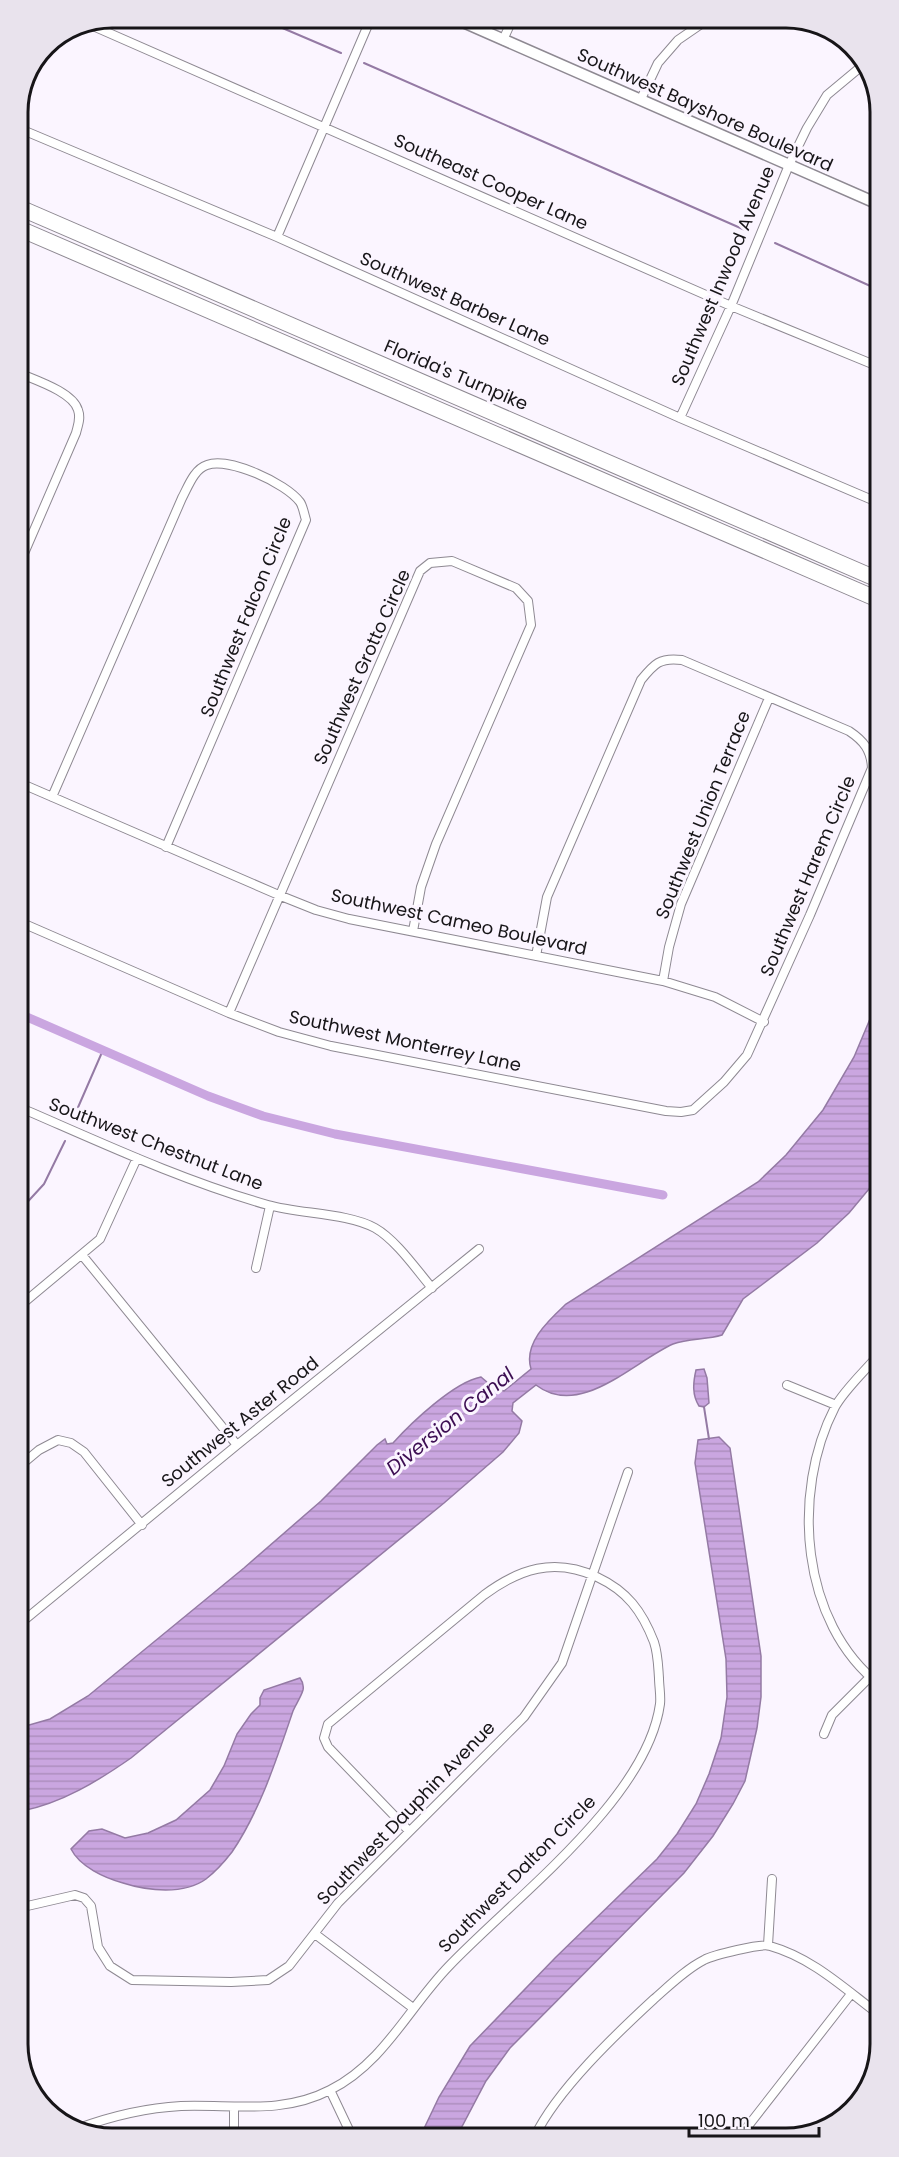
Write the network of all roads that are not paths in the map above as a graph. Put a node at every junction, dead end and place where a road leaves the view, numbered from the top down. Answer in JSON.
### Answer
{"nodes":[{"id":1,"x":366,"y":28,"type":"edge"},
{"id":2,"x":101,"y":29,"type":"edge"},
{"id":3,"x":477,"y":29,"type":"edge"},
{"id":4,"x":508,"y":29,"type":"edge"},
{"id":5,"x":694,"y":29,"type":"edge"},
{"id":6,"x":503,"y":40,"type":"junction"},
{"id":7,"x":858,"y":70,"type":"edge"},
{"id":8,"x":641,"y":99,"type":"junction"},
{"id":9,"x":324,"y":126,"type":"junction"},
{"id":10,"x":29,"y":133,"type":"edge"},
{"id":11,"x":789,"y":165,"type":"junction"},
{"id":12,"x":870,"y":200,"type":"edge"},
{"id":13,"x":29,"y":212,"type":"edge"},
{"id":14,"x":29,"y":233,"type":"edge"},
{"id":15,"x":277,"y":237,"type":"junction"},
{"id":16,"x":731,"y":306,"type":"junction"},
{"id":17,"x":870,"y":363,"type":"edge"},
{"id":18,"x":29,"y":377,"type":"edge"},
{"id":19,"x":680,"y":418,"type":"junction"},
{"id":20,"x":870,"y":499,"type":"edge"},
{"id":21,"x":29,"y":542,"type":"edge"},
{"id":22,"x":870,"y":576,"type":"edge"},
{"id":23,"x":870,"y":596,"type":"edge"},
{"id":24,"x":769,"y":698,"type":"junction"},
{"id":25,"x":870,"y":752,"type":"edge"},
{"id":26,"x":870,"y":773,"type":"edge"},
{"id":27,"x":29,"y":787,"type":"edge"},
{"id":28,"x":52,"y":797,"type":"junction"},
{"id":29,"x":166,"y":847,"type":"junction"},
{"id":30,"x":281,"y":896,"type":"junction"},
{"id":31,"x":29,"y":926,"type":"edge"},
{"id":32,"x":413,"y":931,"type":"junction"},
{"id":33,"x":536,"y":956,"type":"junction"},
{"id":34,"x":663,"y":981,"type":"junction"},
{"id":35,"x":229,"y":1013,"type":"junction"},
{"id":36,"x":764,"y":1022,"type":"junction"},
{"id":37,"x":693,"y":1110,"type":"joint"},
{"id":38,"x":28,"y":1111,"type":"edge"},
{"id":39,"x":137,"y":1158,"type":"junction"},
{"id":40,"x":270,"y":1206,"type":"junction"},
{"id":41,"x":479,"y":1249,"type":"dead end"},
{"id":42,"x":82,"y":1255,"type":"junction"},
{"id":43,"x":256,"y":1268,"type":"dead end"},
{"id":44,"x":432,"y":1288,"type":"junction"},
{"id":45,"x":28,"y":1299,"type":"edge"},
{"id":46,"x":870,"y":1365,"type":"edge"},
{"id":47,"x":787,"y":1385,"type":"dead end"},
{"id":48,"x":836,"y":1405,"type":"junction"},
{"id":49,"x":237,"y":1445,"type":"junction"},
{"id":50,"x":28,"y":1459,"type":"edge"},
{"id":51,"x":628,"y":1472,"type":"dead end"},
{"id":52,"x":142,"y":1525,"type":"junction"},
{"id":53,"x":591,"y":1575,"type":"junction"},
{"id":54,"x":28,"y":1617,"type":"edge"},
{"id":55,"x":870,"y":1677,"type":"joint"},
{"id":56,"x":824,"y":1734,"type":"dead end"},
{"id":57,"x":409,"y":1831,"type":"junction"},
{"id":58,"x":772,"y":1879,"type":"dead end"},
{"id":59,"x":28,"y":1906,"type":"edge"},
{"id":60,"x":315,"y":1934,"type":"junction"},
{"id":61,"x":768,"y":1945,"type":"junction"},
{"id":62,"x":851,"y":1994,"type":"junction"},
{"id":63,"x":413,"y":2008,"type":"junction"},
{"id":64,"x":870,"y":2008,"type":"edge"},
{"id":65,"x":330,"y":2090,"type":"junction"},
{"id":66,"x":234,"y":2108,"type":"junction"},
{"id":67,"x":95,"y":2127,"type":"edge"},
{"id":68,"x":234,"y":2128,"type":"edge"},
{"id":69,"x":348,"y":2128,"type":"edge"},
{"id":70,"x":539,"y":2128,"type":"edge"},
{"id":71,"x":746,"y":2128,"type":"edge"}],
"edges":[{"from":1,"to":9,"type":"street"},
{"from":2,"to":9,"type":"street","name":"Southeast Cooper Lane"},
{"from":3,"to":6,"type":"street","name":"Southwest Bayshore Boulevard"},
{"from":4,"to":6,"type":"street"},
{"from":5,"to":8,"type":"street"},
{"from":6,"to":8,"type":"street","name":"Southwest Bayshore Boulevard"},
{"from":7,"to":11,"type":"street","name":"Southwest Inwood Avenue"},
{"from":8,"to":11,"type":"street","name":"Southwest Bayshore Boulevard"},
{"from":9,"to":15,"type":"street"},
{"from":9,"to":16,"type":"street","name":"Southeast Cooper Lane"},
{"from":10,"to":15,"type":"street","name":"Southwest Barber Lane"},
{"from":11,"to":12,"type":"street","name":"Southwest Bayshore Boulevard"},
{"from":11,"to":16,"type":"street","name":"Southwest Inwood Avenue"},
{"from":13,"to":22,"type":"highway","name":"Florida's Turnpike"},
{"from":14,"to":23,"type":"highway"},
{"from":15,"to":19,"type":"street","name":"Southwest Barber Lane"},
{"from":16,"to":17,"type":"street","name":"Southeast Cooper Lane"},
{"from":16,"to":19,"type":"street","name":"Southwest Inwood Avenue"},
{"from":18,"to":21,"type":"street"},
{"from":19,"to":20,"type":"street","name":"Southwest Barber Lane"},
{"from":24,"to":25,"type":"street","name":"Southwest Harem Circle"},
{"from":24,"to":33,"type":"street","name":"Southwest Harem Circle"},
{"from":24,"to":34,"type":"street","name":"Southwest Union Terrace"},
{"from":26,"to":36,"type":"street","name":"Southwest Harem Circle"},
{"from":27,"to":28,"type":"street","name":"Southwest Cameo Boulevard"},
{"from":28,"to":29,"type":"street","name":"Southwest Cameo Boulevard"},
{"from":28,"to":29,"type":"street","name":"Southwest Falcon Circle"},
{"from":29,"to":30,"type":"street","name":"Southwest Cameo Boulevard"},
{"from":30,"to":32,"type":"street","name":"Southwest Cameo Boulevard"},
{"from":30,"to":32,"type":"street","name":"Southwest Grotto Circle"},
{"from":30,"to":35,"type":"street","name":"Southwest Grotto Circle"},
{"from":31,"to":35,"type":"street","name":"Southwest Monterrey Lane"},
{"from":32,"to":33,"type":"street","name":"Southwest Cameo Boulevard"},
{"from":33,"to":34,"type":"street","name":"Southwest Cameo Boulevard"},
{"from":34,"to":36,"type":"street","name":"Southwest Cameo Boulevard"},
{"from":35,"to":37,"type":"street","name":"Southwest Monterrey Lane"},
{"from":36,"to":37,"type":"street","name":"Southwest Harem Circle"},
{"from":38,"to":39,"type":"street","name":"Southwest Chestnut Lane"},
{"from":39,"to":40,"type":"street","name":"Southwest Chestnut Lane"},
{"from":39,"to":42,"type":"street"},
{"from":40,"to":43,"type":"street"},
{"from":40,"to":44,"type":"street","name":"Southwest Chestnut Lane"},
{"from":41,"to":44,"type":"street","name":"Southwest Aster Road"},
{"from":42,"to":45,"type":"street"},
{"from":42,"to":49,"type":"street"},
{"from":44,"to":49,"type":"street","name":"Southwest Aster Road"},
{"from":46,"to":48,"type":"street"},
{"from":47,"to":48,"type":"street"},
{"from":48,"to":55,"type":"street"},
{"from":49,"to":52,"type":"street","name":"Southwest Aster Road"},
{"from":50,"to":52,"type":"street"},
{"from":51,"to":53,"type":"street","name":"Southwest Dauphin Avenue"},
{"from":52,"to":54,"type":"street","name":"Southwest Aster Road"},
{"from":53,"to":57,"type":"street","name":"Southwest Dauphin Avenue"},
{"from":53,"to":57,"type":"street","name":"Southwest Dalton Circle"},
{"from":53,"to":63,"type":"street","name":"Southwest Dalton Circle"},
{"from":55,"to":56,"type":"street"},
{"from":57,"to":60,"type":"street","name":"Southwest Dauphin Avenue"},
{"from":58,"to":61,"type":"street"},
{"from":59,"to":60,"type":"street","name":"Southwest Dauphin Avenue"},
{"from":60,"to":63,"type":"street"},
{"from":61,"to":62,"type":"street"},
{"from":61,"to":70,"type":"street"},
{"from":62,"to":64,"type":"street"},
{"from":62,"to":71,"type":"street"},
{"from":63,"to":65,"type":"street","name":"Southwest Dalton Circle"},
{"from":65,"to":66,"type":"street","name":"Southwest Dalton Circle"},
{"from":65,"to":69,"type":"street"},
{"from":66,"to":67,"type":"street","name":"Southwest Dalton Circle"},
{"from":66,"to":68,"type":"street"}]}
